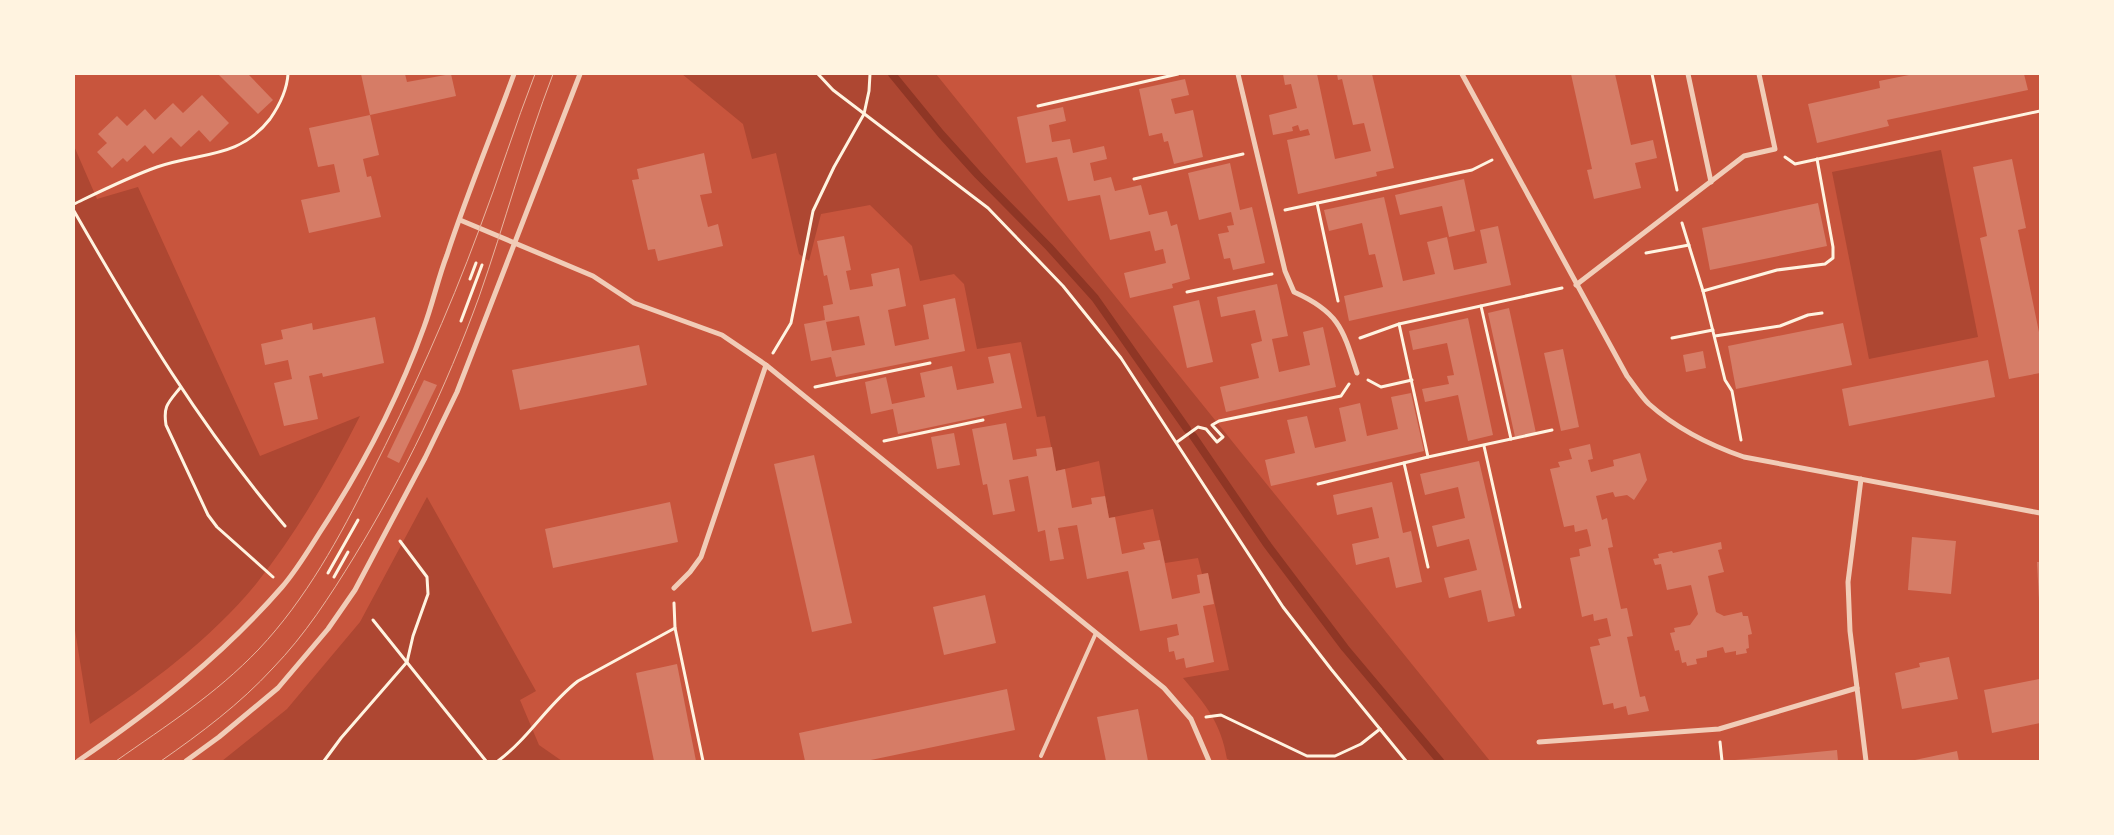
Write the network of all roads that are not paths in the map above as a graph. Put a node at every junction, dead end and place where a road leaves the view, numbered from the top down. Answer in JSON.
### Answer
{"nodes":[{"id":1,"x":514,"y":74,"type":"edge"},
{"id":2,"x":580,"y":74,"type":"edge"},
{"id":3,"x":1238,"y":74,"type":"edge"},
{"id":4,"x":1462,"y":74,"type":"edge"},
{"id":5,"x":1688,"y":74,"type":"edge"},
{"id":6,"x":1759,"y":74,"type":"edge"},
{"id":7,"x":1711,"y":182,"type":"junction"},
{"id":8,"x":460,"y":220,"type":"junction"},
{"id":9,"x":515,"y":243,"type":"junction"},
{"id":10,"x":1576,"y":285,"type":"junction"},
{"id":11,"x":766,"y":365,"type":"junction"},
{"id":12,"x":1356,"y":373,"type":"road end"},
{"id":13,"x":1861,"y":478,"type":"junction"},
{"id":14,"x":2040,"y":513,"type":"edge"},
{"id":15,"x":674,"y":588,"type":"road end"},
{"id":16,"x":1096,"y":633,"type":"junction"},
{"id":17,"x":1857,"y":688,"type":"junction"},
{"id":18,"x":1539,"y":742,"type":"dead end"},
{"id":19,"x":1041,"y":756,"type":"dead end"},
{"id":20,"x":78,"y":761,"type":"edge"},
{"id":21,"x":186,"y":761,"type":"edge"},
{"id":22,"x":1209,"y":761,"type":"edge"},
{"id":23,"x":1866,"y":761,"type":"edge"}],
"edges":[{"from":1,"to":8,"type":"street"},
{"from":2,"to":9,"type":"street"},
{"from":3,"to":12,"type":"street"},
{"from":4,"to":10,"type":"street"},
{"from":5,"to":7,"type":"street"},
{"from":6,"to":7,"type":"street"},
{"from":7,"to":10,"type":"street"},
{"from":8,"to":9,"type":"street"},
{"from":8,"to":20,"type":"street"},
{"from":9,"to":11,"type":"street"},
{"from":9,"to":21,"type":"street"},
{"from":10,"to":13,"type":"street"},
{"from":11,"to":15,"type":"street"},
{"from":11,"to":16,"type":"street"},
{"from":13,"to":14,"type":"street"},
{"from":13,"to":17,"type":"street"},
{"from":16,"to":19,"type":"lane"},
{"from":16,"to":22,"type":"street"},
{"from":17,"to":18,"type":"street"},
{"from":17,"to":23,"type":"street"}]}
